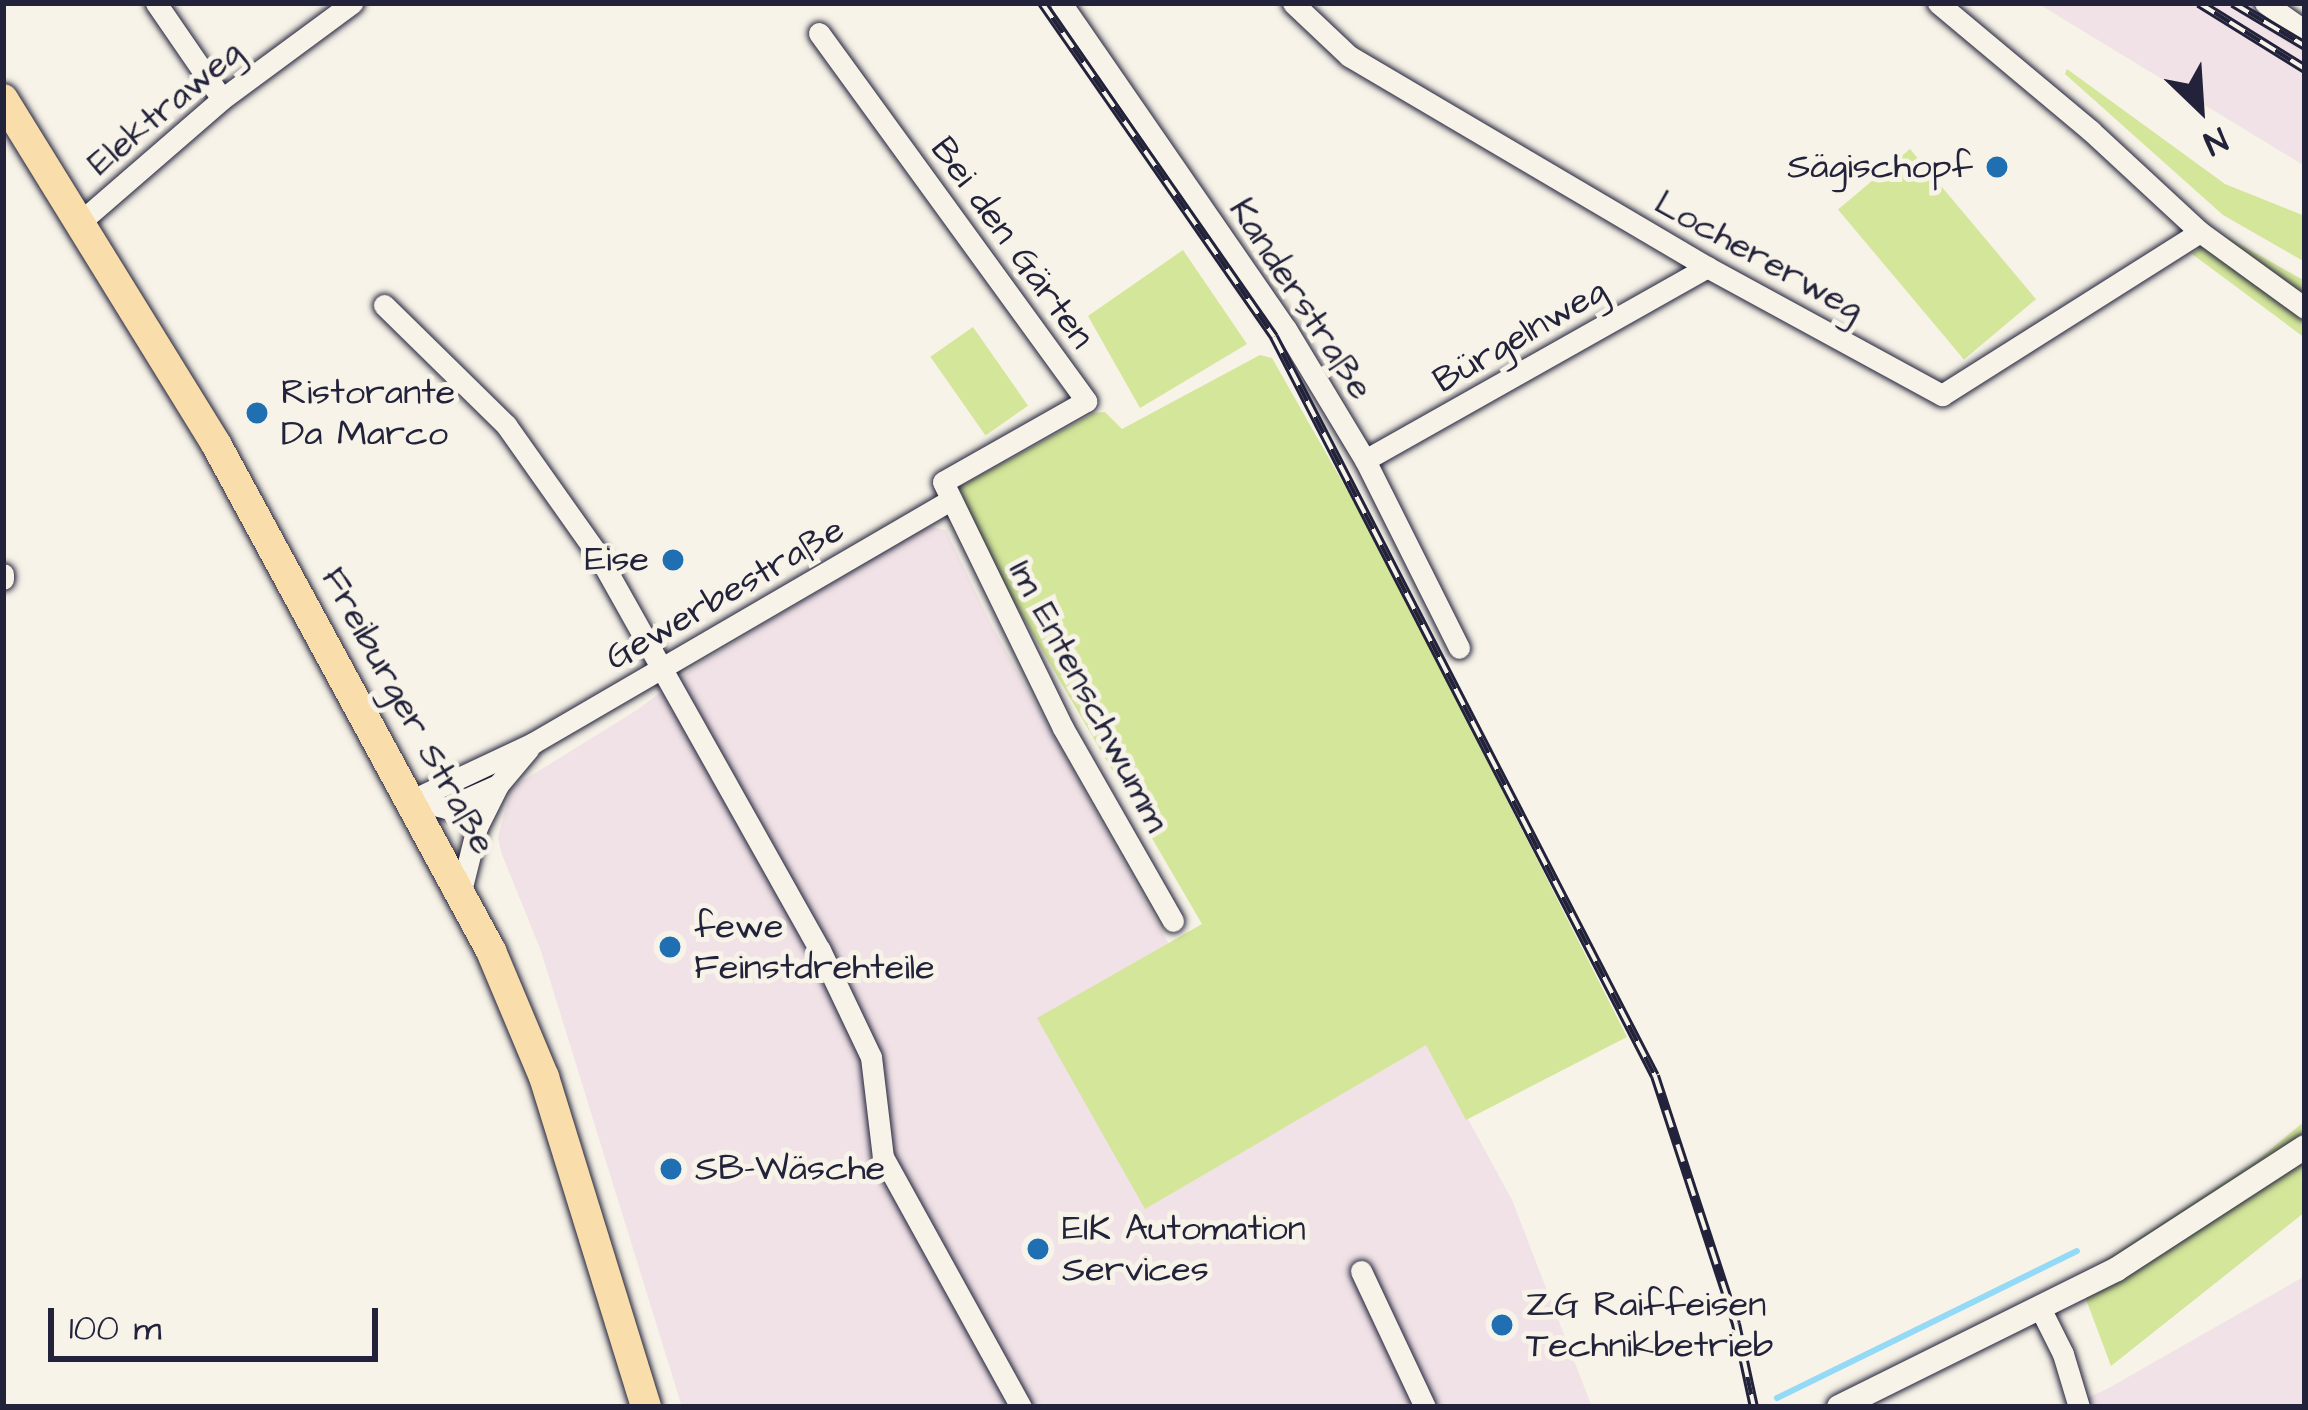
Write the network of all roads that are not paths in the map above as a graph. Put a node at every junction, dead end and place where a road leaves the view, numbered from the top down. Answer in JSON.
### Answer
{"nodes":[{"id":1,"x":156,"y":3,"type":"edge"},
{"id":2,"x":352,"y":3,"type":"edge"},
{"id":3,"x":1061,"y":3,"type":"edge"},
{"id":4,"x":1293,"y":3,"type":"edge"},
{"id":5,"x":1938,"y":3,"type":"edge"},
{"id":6,"x":2265,"y":3,"type":"edge"},
{"id":7,"x":2305,"y":32,"type":"edge"},
{"id":8,"x":819,"y":34,"type":"dead end"},
{"id":9,"x":3,"y":99,"type":"edge"},
{"id":10,"x":222,"y":99,"type":"junction"},
{"id":11,"x":80,"y":223,"type":"junction"},
{"id":12,"x":2200,"y":232,"type":"junction"},
{"id":13,"x":1707,"y":267,"type":"junction"},
{"id":14,"x":384,"y":305,"type":"dead end"},
{"id":15,"x":2305,"y":308,"type":"edge"},
{"id":16,"x":1365,"y":460,"type":"junction"},
{"id":17,"x":950,"y":501,"type":"junction"},
{"id":18,"x":1459,"y":648,"type":"dead end"},
{"id":19,"x":660,"y":670,"type":"junction"},
{"id":20,"x":533,"y":742,"type":"junction"},
{"id":21,"x":498,"y":784,"type":"junction"},
{"id":22,"x":412,"y":800,"type":"junction"},
{"id":23,"x":461,"y":891,"type":"junction"},
{"id":24,"x":1173,"y":921,"type":"dead end"},
{"id":25,"x":2305,"y":1148,"type":"edge"},
{"id":26,"x":1360,"y":1271,"type":"dead end"},
{"id":27,"x":2041,"y":1310,"type":"junction"},
{"id":28,"x":646,"y":1407,"type":"edge"},
{"id":29,"x":1022,"y":1407,"type":"edge"},
{"id":30,"x":1425,"y":1407,"type":"edge"},
{"id":31,"x":1839,"y":1407,"type":"edge"},
{"id":32,"x":2079,"y":1407,"type":"edge"}],
"edges":[{"from":1,"to":10,"type":"street"},
{"from":2,"to":10,"type":"street","name":"Elektraweg"},
{"from":3,"to":16,"type":"street","name":"Kanderstraße"},
{"from":4,"to":13,"type":"street","name":"Lochererweg"},
{"from":5,"to":12,"type":"street"},
{"from":6,"to":7,"type":"street"},
{"from":8,"to":17,"type":"street","name":"Bei den Gärten"},
{"from":9,"to":11,"type":"main road","name":"Freiburger Straße"},
{"from":10,"to":11,"type":"street","name":"Elektraweg"},
{"from":11,"to":22,"type":"main road","name":"Freiburger Straße"},
{"from":12,"to":13,"type":"street","name":"Lochererweg"},
{"from":12,"to":15,"type":"street"},
{"from":13,"to":16,"type":"street","name":"Bürgelnweg"},
{"from":14,"to":19,"type":"street"},
{"from":16,"to":18,"type":"street","name":"Kanderstraße"},
{"from":17,"to":19,"type":"street","name":"Gewerbestraße"},
{"from":17,"to":24,"type":"street","name":"Im Entenschwumm"},
{"from":19,"to":20,"type":"street","name":"Gewerbestraße"},
{"from":19,"to":29,"type":"street"},
{"from":20,"to":21,"type":"street","name":"Gewerbestraße"},
{"from":20,"to":22,"type":"street","name":"Gewerbestraße"},
{"from":21,"to":22,"type":"street","name":"Gewerbestraße"},
{"from":21,"to":23,"type":"street","name":"Gewerbestraße"},
{"from":22,"to":23,"type":"main road","name":"Freiburger Straße"},
{"from":23,"to":28,"type":"main road","name":"Freiburger Straße"},
{"from":25,"to":27,"type":"street"},
{"from":26,"to":30,"type":"street"},
{"from":27,"to":31,"type":"street"},
{"from":27,"to":32,"type":"street"}]}
